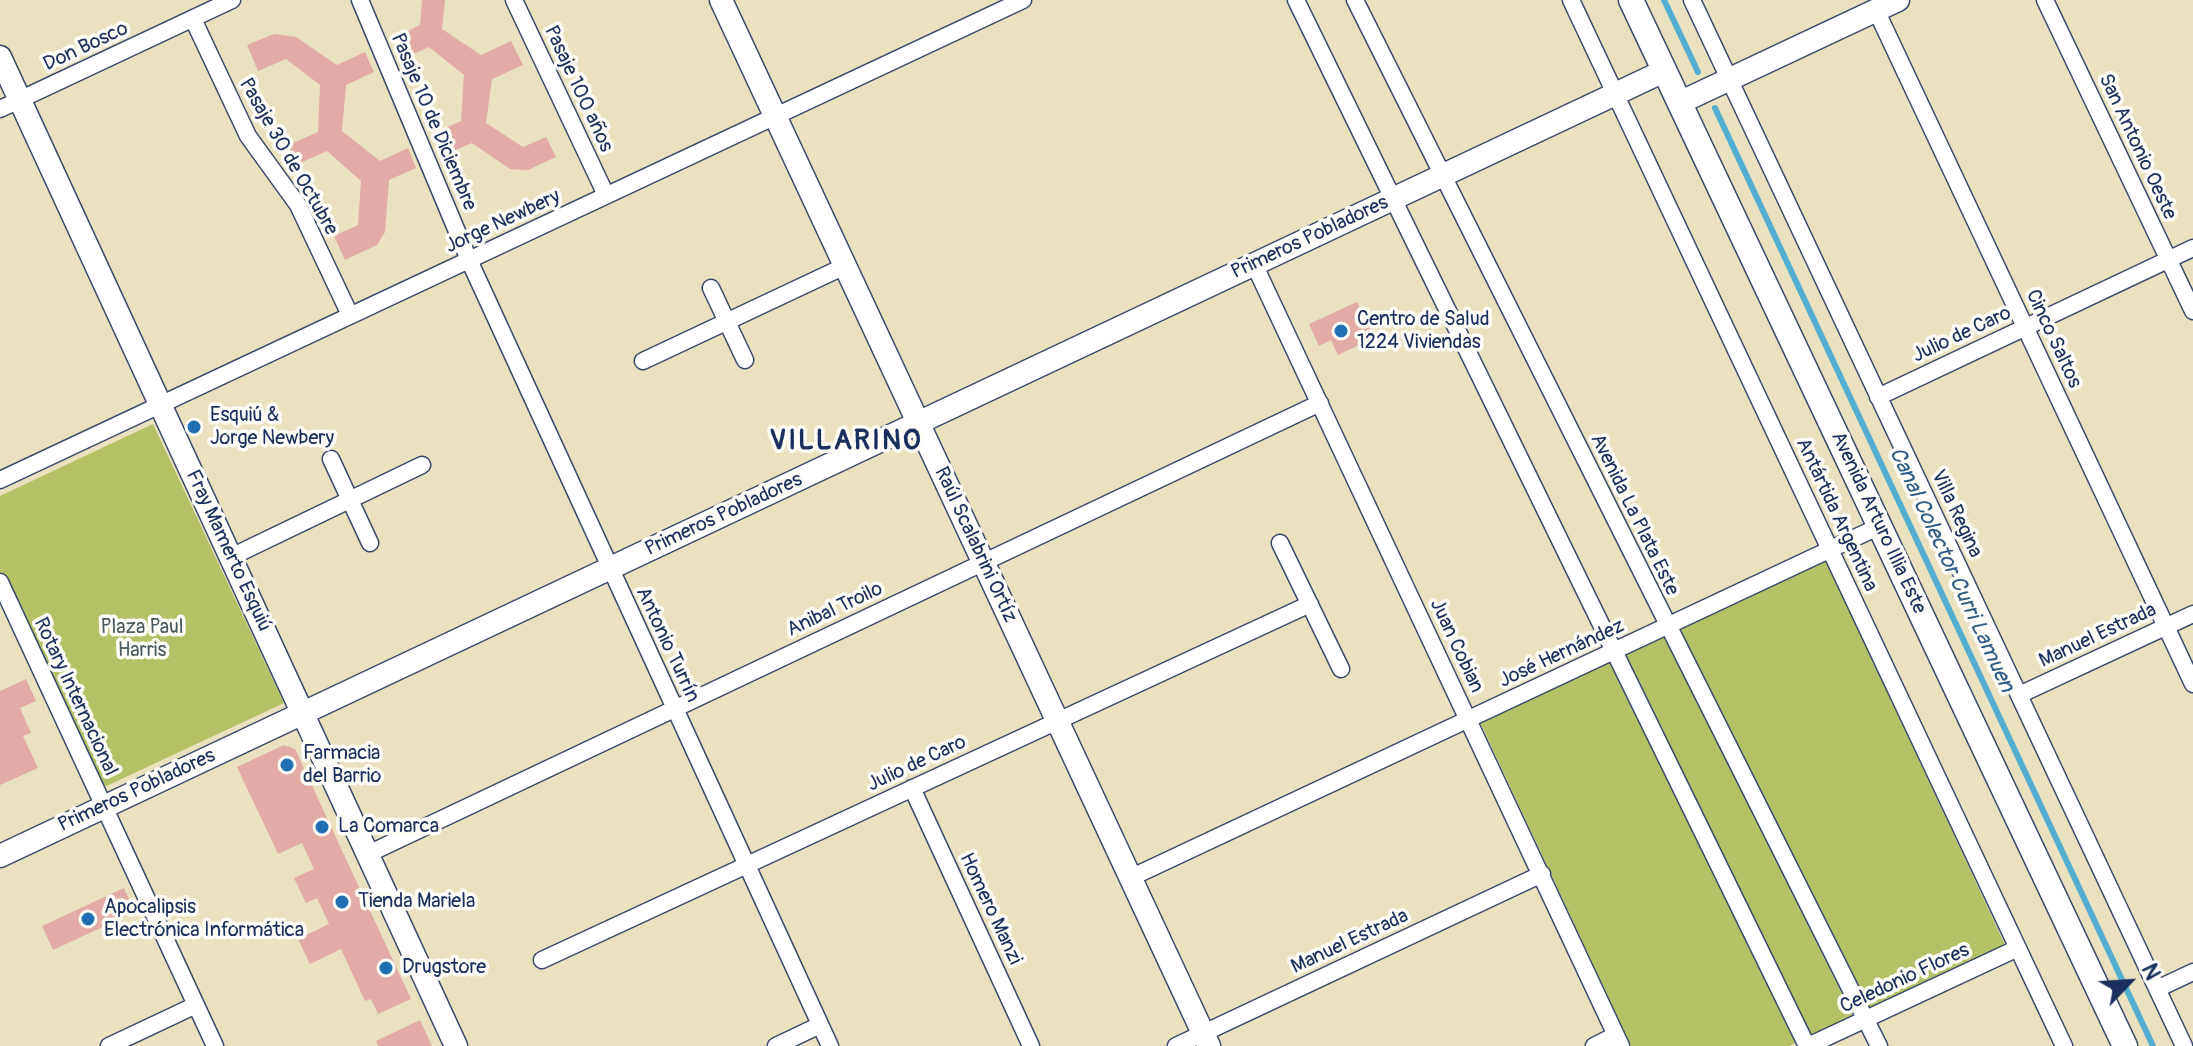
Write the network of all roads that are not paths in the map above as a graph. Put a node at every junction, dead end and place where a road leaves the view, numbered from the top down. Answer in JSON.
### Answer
{"nodes":[{"id":1,"x":232,"y":0,"type":"edge"},
{"id":2,"x":360,"y":0,"type":"edge"},
{"id":3,"x":514,"y":0,"type":"edge"},
{"id":4,"x":721,"y":0,"type":"edge"},
{"id":5,"x":1023,"y":0,"type":"edge"},
{"id":6,"x":1296,"y":0,"type":"edge"},
{"id":7,"x":1355,"y":0,"type":"edge"},
{"id":8,"x":1571,"y":0,"type":"edge"},
{"id":9,"x":1631,"y":0,"type":"edge"},
{"id":10,"x":1692,"y":0,"type":"edge"},
{"id":11,"x":1898,"y":0,"type":"edge"},
{"id":12,"x":2045,"y":0,"type":"edge"},
{"id":13,"x":1876,"y":10,"type":"junction"},
{"id":14,"x":193,"y":19,"type":"junction"},
{"id":15,"x":0,"y":57,"type":"edge"},
{"id":16,"x":1664,"y":71,"type":"junction"},
{"id":17,"x":1729,"y":80,"type":"junction"},
{"id":18,"x":1616,"y":94,"type":"junction"},
{"id":19,"x":1679,"y":103,"type":"junction"},
{"id":20,"x":10,"y":105,"type":"edge"},
{"id":21,"x":775,"y":116,"type":"junction"},
{"id":22,"x":1442,"y":175,"type":"junction"},
{"id":23,"x":606,"y":195,"type":"junction"},
{"id":24,"x":1393,"y":198,"type":"junction"},
{"id":25,"x":2193,"y":248,"type":"edge"},
{"id":26,"x":469,"y":260,"type":"junction"},
{"id":27,"x":2169,"y":260,"type":"junction"},
{"id":28,"x":1254,"y":264,"type":"junction"},
{"id":29,"x":845,"y":266,"type":"junction"},
{"id":30,"x":711,"y":288,"type":"dead end"},
{"id":31,"x":2193,"y":311,"type":"edge"},
{"id":32,"x":350,"y":315,"type":"junction"},
{"id":33,"x":727,"y":322,"type":"junction"},
{"id":34,"x":2025,"y":328,"type":"junction"},
{"id":35,"x":745,"y":360,"type":"dead end"},
{"id":36,"x":643,"y":361,"type":"dead end"},
{"id":37,"x":1878,"y":397,"type":"junction"},
{"id":38,"x":1320,"y":403,"type":"junction"},
{"id":39,"x":160,"y":404,"type":"junction"},
{"id":40,"x":918,"y":423,"type":"junction"},
{"id":41,"x":331,"y":459,"type":"dead end"},
{"id":42,"x":422,"y":465,"type":"dead end"},
{"id":43,"x":0,"y":480,"type":"edge"},
{"id":44,"x":351,"y":500,"type":"junction"},
{"id":45,"x":1880,"y":526,"type":"junction"},
{"id":46,"x":370,"y":543,"type":"dead end"},
{"id":47,"x":1280,"y":543,"type":"dead end"},
{"id":48,"x":1830,"y":549,"type":"junction"},
{"id":49,"x":231,"y":557,"type":"junction"},
{"id":50,"x":983,"y":562,"type":"junction"},
{"id":51,"x":610,"y":568,"type":"junction"},
{"id":52,"x":0,"y":582,"type":"edge"},
{"id":53,"x":1310,"y":604,"type":"junction"},
{"id":54,"x":2193,"y":614,"type":"edge"},
{"id":55,"x":1667,"y":626,"type":"junction"},
{"id":56,"x":2166,"y":627,"type":"junction"},
{"id":57,"x":1615,"y":651,"type":"junction"},
{"id":58,"x":1341,"y":669,"type":"dead end"},
{"id":59,"x":2193,"y":684,"type":"edge"},
{"id":60,"x":2019,"y":695,"type":"junction"},
{"id":61,"x":675,"y":708,"type":"junction"},
{"id":62,"x":303,"y":713,"type":"junction"},
{"id":63,"x":1468,"y":720,"type":"junction"},
{"id":64,"x":1057,"y":721,"type":"junction"},
{"id":65,"x":912,"y":788,"type":"junction"},
{"id":66,"x":104,"y":806,"type":"junction"},
{"id":67,"x":368,"y":854,"type":"junction"},
{"id":68,"x":0,"y":856,"type":"edge"},
{"id":69,"x":747,"y":865,"type":"junction"},
{"id":70,"x":1542,"y":874,"type":"junction"},
{"id":71,"x":1130,"y":878,"type":"junction"},
{"id":72,"x":2018,"y":948,"type":"junction"},
{"id":73,"x":542,"y":960,"type":"dead end"},
{"id":74,"x":2193,"y":972,"type":"edge"},
{"id":75,"x":2157,"y":989,"type":"junction"},
{"id":76,"x":196,"y":1005,"type":"junction"},
{"id":77,"x":1866,"y":1019,"type":"junction"},
{"id":78,"x":820,"y":1025,"type":"junction"},
{"id":79,"x":1206,"y":1040,"type":"edge"},
{"id":80,"x":1619,"y":1041,"type":"edge"},
{"id":81,"x":109,"y":1046,"type":"edge"},
{"id":82,"x":215,"y":1046,"type":"edge"},
{"id":83,"x":456,"y":1046,"type":"edge"},
{"id":84,"x":776,"y":1046,"type":"edge"},
{"id":85,"x":830,"y":1046,"type":"edge"},
{"id":86,"x":1031,"y":1046,"type":"edge"},
{"id":87,"x":1176,"y":1046,"type":"edge"},
{"id":88,"x":1594,"y":1046,"type":"edge"},
{"id":89,"x":1807,"y":1046,"type":"edge"},
{"id":90,"x":1879,"y":1046,"type":"edge"},
{"id":91,"x":2064,"y":1046,"type":"edge"},
{"id":92,"x":2125,"y":1046,"type":"edge"},
{"id":93,"x":2184,"y":1046,"type":"edge"}],
"edges":[{"from":1,"to":14,"type":"street","name":"Don Bosco"},
{"from":2,"to":26,"type":"street","name":"Pasaje 10 de Diciembre"},
{"from":3,"to":23,"type":"street","name":"Pasaje 100 años"},
{"from":4,"to":21,"type":"street","name":"Raúl Scalabrini Ortíz"},
{"from":5,"to":21,"type":"street","name":"Jorge Newbery"},
{"from":6,"to":24,"type":"street"},
{"from":7,"to":22,"type":"street","name":"Avenida La Plata Este"},
{"from":8,"to":18,"type":"street","name":"Antártida Argentina"},
{"from":9,"to":16,"type":"main road","name":"Avenida Arturo Illia Este"},
{"from":10,"to":17,"type":"street","name":"Villa Regina"},
{"from":11,"to":13,"type":"street"},
{"from":12,"to":27,"type":"street","name":"San Antonio Oeste"},
{"from":13,"to":17,"type":"street"},
{"from":13,"to":34,"type":"street","name":"Cinco Saltos"},
{"from":14,"to":20,"type":"street","name":"Don Bosco"},
{"from":14,"to":32,"type":"street","name":"Pasaje 30 de Octubre"},
{"from":15,"to":20,"type":"street","name":"Fray Mamerto Esquiú"},
{"from":16,"to":18,"type":"street","name":"Primeros Pobladores"},
{"from":16,"to":19,"type":"main road","name":"Avenida Arturo Illia Este"},
{"from":17,"to":19,"type":"street"},
{"from":17,"to":37,"type":"street","name":"Villa Regina"},
{"from":18,"to":22,"type":"street","name":"Primeros Pobladores"},
{"from":18,"to":48,"type":"street","name":"Antártida Argentina"},
{"from":19,"to":45,"type":"main road","name":"Avenida Arturo Illia Este"},
{"from":20,"to":39,"type":"street","name":"Fray Mamerto Esquiú"},
{"from":21,"to":23,"type":"street","name":"Jorge Newbery"},
{"from":21,"to":29,"type":"street","name":"Raúl Scalabrini Ortíz"},
{"from":22,"to":24,"type":"street","name":"Primeros Pobladores"},
{"from":22,"to":55,"type":"street","name":"Avenida La Plata Este"},
{"from":23,"to":26,"type":"street","name":"Jorge Newbery"},
{"from":24,"to":28,"type":"street","name":"Primeros Pobladores"},
{"from":24,"to":57,"type":"street"},
{"from":25,"to":27,"type":"street","name":"Julio de Caro"},
{"from":26,"to":32,"type":"street","name":"Jorge Newbery"},
{"from":26,"to":51,"type":"street","name":"Antonio Turrín"},
{"from":27,"to":31,"type":"street","name":"San Antonio Oeste"},
{"from":27,"to":34,"type":"street","name":"Julio de Caro"},
{"from":28,"to":38,"type":"street","name":"Juan Cobian"},
{"from":28,"to":40,"type":"street","name":"Primeros Pobladores"},
{"from":29,"to":33,"type":"street"},
{"from":29,"to":40,"type":"street","name":"Raúl Scalabrini Ortíz"},
{"from":30,"to":33,"type":"street"},
{"from":32,"to":39,"type":"street","name":"Jorge Newbery"},
{"from":33,"to":35,"type":"street"},
{"from":33,"to":36,"type":"street"},
{"from":34,"to":37,"type":"street","name":"Julio de Caro"},
{"from":34,"to":56,"type":"street","name":"Cinco Saltos"},
{"from":37,"to":60,"type":"street","name":"Villa Regina"},
{"from":38,"to":50,"type":"street","name":"Anibal Troilo"},
{"from":38,"to":63,"type":"street","name":"Juan Cobian"},
{"from":39,"to":43,"type":"street","name":"Jorge Newbery"},
{"from":39,"to":49,"type":"street","name":"Fray Mamerto Esquiú"},
{"from":40,"to":50,"type":"street","name":"Raúl Scalabrini Ortíz"},
{"from":40,"to":51,"type":"street","name":"Primeros Pobladores"},
{"from":41,"to":44,"type":"street"},
{"from":42,"to":44,"type":"street"},
{"from":44,"to":46,"type":"street"},
{"from":44,"to":49,"type":"street"},
{"from":45,"to":48,"type":"street","name":"José Hernández"},
{"from":45,"to":92,"type":"main road","name":"Avenida Arturo Illia Este"},
{"from":47,"to":53,"type":"street"},
{"from":48,"to":55,"type":"street","name":"José Hernández"},
{"from":48,"to":72,"type":"street","name":"Antártida Argentina"},
{"from":49,"to":62,"type":"street","name":"Fray Mamerto Esquiú"},
{"from":50,"to":61,"type":"street","name":"Anibal Troilo"},
{"from":50,"to":64,"type":"street","name":"Raúl Scalabrini Ortíz"},
{"from":51,"to":61,"type":"street","name":"Antonio Turrín"},
{"from":51,"to":62,"type":"street","name":"Primeros Pobladores"},
{"from":52,"to":66,"type":"street","name":"Rotary Internacional"},
{"from":53,"to":58,"type":"street"},
{"from":53,"to":64,"type":"street","name":"Julio de Caro"},
{"from":54,"to":56,"type":"street","name":"Manuel Estrada"},
{"from":55,"to":57,"type":"street","name":"José Hernández"},
{"from":55,"to":77,"type":"street","name":"Avenida La Plata Este"},
{"from":56,"to":59,"type":"street","name":"Cinco Saltos"},
{"from":56,"to":60,"type":"street","name":"Manuel Estrada"},
{"from":57,"to":63,"type":"street","name":"José Hernández"},
{"from":57,"to":89,"type":"street"},
{"from":60,"to":75,"type":"street","name":"Villa Regina"},
{"from":61,"to":67,"type":"street","name":"Anibal Troilo"},
{"from":61,"to":69,"type":"street","name":"Antonio Turrín"},
{"from":62,"to":66,"type":"street","name":"Primeros Pobladores"},
{"from":62,"to":67,"type":"street","name":"Fray Mamerto Esquiú"},
{"from":63,"to":70,"type":"street","name":"Juan Cobian"},
{"from":63,"to":71,"type":"street","name":"José Hernández"},
{"from":64,"to":65,"type":"street","name":"Julio de Caro"},
{"from":64,"to":71,"type":"street","name":"Raúl Scalabrini Ortíz"},
{"from":65,"to":69,"type":"street","name":"Julio de Caro"},
{"from":65,"to":86,"type":"street","name":"Homero Manzi"},
{"from":66,"to":68,"type":"street","name":"Primeros Pobladores"},
{"from":66,"to":76,"type":"street","name":"Rotary Internacional"},
{"from":67,"to":83,"type":"street","name":"Fray Mamerto Esquiú"},
{"from":69,"to":73,"type":"street","name":"Julio de Caro"},
{"from":69,"to":78,"type":"street","name":"Antonio Turrín"},
{"from":70,"to":79,"type":"street","name":"Manuel Estrada"},
{"from":70,"to":80,"type":"street","name":"Juan Cobian"},
{"from":71,"to":79,"type":"street","name":"Raúl Scalabrini Ortíz"},
{"from":72,"to":77,"type":"street","name":"Celedonio Flores"},
{"from":72,"to":91,"type":"street","name":"Antártida Argentina"},
{"from":74,"to":75,"type":"street"},
{"from":75,"to":93,"type":"street","name":"Villa Regina"},
{"from":76,"to":81,"type":"street"},
{"from":76,"to":82,"type":"street","name":"Rotary Internacional"},
{"from":77,"to":89,"type":"street","name":"Celedonio Flores"},
{"from":77,"to":90,"type":"street","name":"Avenida La Plata Este"},
{"from":78,"to":84,"type":"street"},
{"from":78,"to":85,"type":"street","name":"Antonio Turrín"},
{"from":79,"to":87,"type":"street","name":"Manuel Estrada"},
{"from":80,"to":88,"type":"street"}]}
